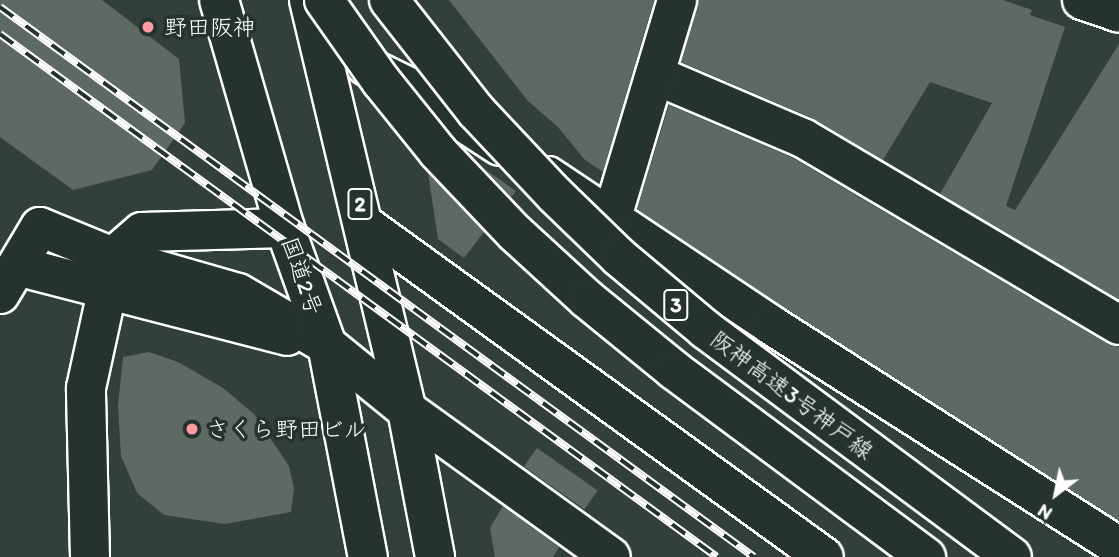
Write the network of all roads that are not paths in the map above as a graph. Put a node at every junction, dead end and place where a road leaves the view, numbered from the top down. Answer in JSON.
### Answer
{"nodes":[{"id":1,"x":219,"y":0,"type":"edge"},
{"id":2,"x":309,"y":0,"type":"edge"},
{"id":3,"x":324,"y":0,"type":"edge"},
{"id":4,"x":389,"y":0,"type":"edge"},
{"id":5,"x":677,"y":0,"type":"edge"},
{"id":6,"x":1082,"y":0,"type":"edge"},
{"id":7,"x":1119,"y":13,"type":"edge"},
{"id":8,"x":321,"y":43,"type":"junction"},
{"id":9,"x":655,"y":75,"type":"junction"},
{"id":10,"x":612,"y":217,"type":"junction"},
{"id":11,"x":365,"y":225,"type":"junction"},
{"id":12,"x":285,"y":228,"type":"junction"},
{"id":13,"x":111,"y":272,"type":"junction"},
{"id":14,"x":9,"y":280,"type":"edge"},
{"id":15,"x":1119,"y":325,"type":"edge"},
{"id":16,"x":327,"y":345,"type":"junction"},
{"id":17,"x":407,"y":410,"type":"junction"},
{"id":18,"x":1119,"y":547,"type":"edge"},
{"id":19,"x":90,"y":557,"type":"edge"},
{"id":20,"x":368,"y":557,"type":"edge"},
{"id":21,"x":435,"y":557,"type":"edge"},
{"id":22,"x":611,"y":557,"type":"edge"},
{"id":23,"x":824,"y":557,"type":"edge"},
{"id":24,"x":926,"y":557,"type":"edge"},
{"id":25,"x":1012,"y":557,"type":"edge"}],
"edges":[{"from":1,"to":12,"type":"main road","name":"国道2号"},
{"from":2,"to":8,"type":"main road","number":"2"},
{"from":3,"to":24,"type":"main road","number":"3","bridge":true},
{"from":4,"to":25,"type":"main road","name":"阪神高速3号神戸線","number":"3","bridge":true},
{"from":5,"to":9,"type":"main road"},
{"from":6,"to":7,"type":"main road"},
{"from":8,"to":10,"type":"main road"},
{"from":8,"to":11,"type":"main road","number":"2"},
{"from":9,"to":10,"type":"main road"},
{"from":9,"to":15,"type":"main road"},
{"from":10,"to":18,"type":"main road"},
{"from":11,"to":17,"type":"main road","number":"2"},
{"from":11,"to":23,"type":"main road"},
{"from":12,"to":13,"type":"main road"},
{"from":12,"to":16,"type":"main road","name":"国道2号"},
{"from":13,"to":14,"type":"main road"},
{"from":13,"to":14,"type":"main road"},
{"from":13,"to":16,"type":"main road"},
{"from":13,"to":19,"type":"main road"},
{"from":16,"to":17,"type":"main road"},
{"from":16,"to":20,"type":"main road","name":"国道2号"},
{"from":17,"to":21,"type":"main road","number":"2"},
{"from":17,"to":22,"type":"main road"}]}
